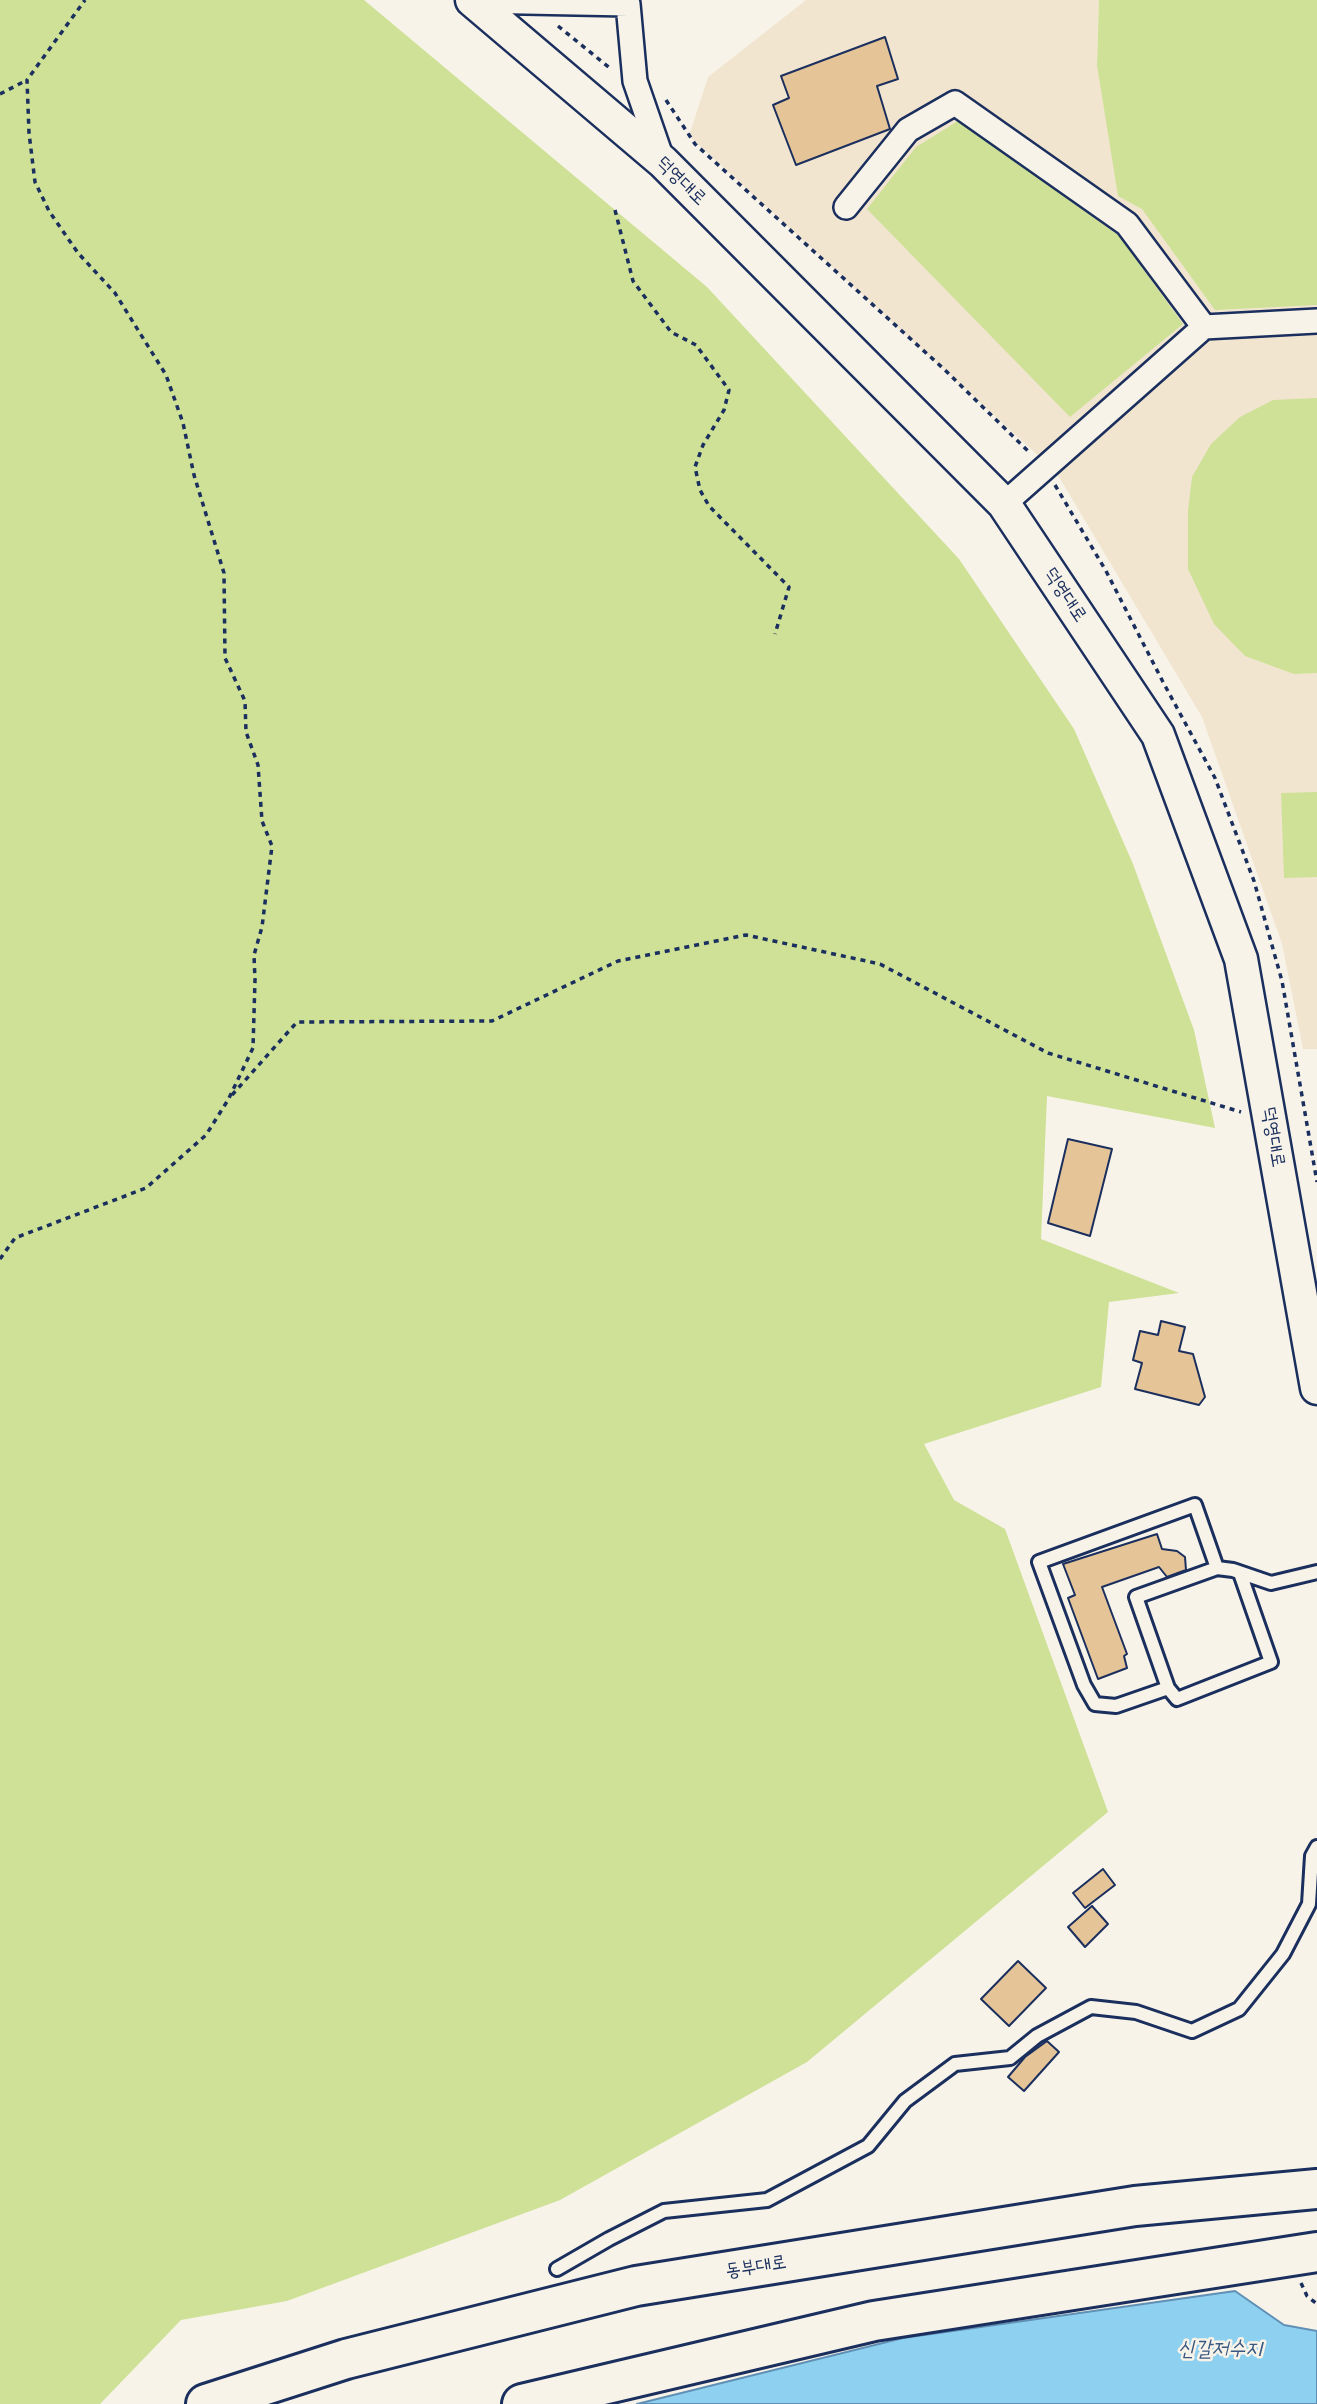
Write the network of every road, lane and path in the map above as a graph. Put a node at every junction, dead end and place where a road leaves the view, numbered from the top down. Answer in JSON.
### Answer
{"nodes":[{"id":1,"x":85,"y":0,"type":"edge"},
{"id":2,"x":473,"y":0,"type":"edge"},
{"id":3,"x":637,"y":2,"type":"edge"},
{"id":4,"x":27,"y":80,"type":"junction"},
{"id":5,"x":0,"y":94,"type":"edge"},
{"id":6,"x":663,"y":162,"type":"junction"},
{"id":7,"x":846,"y":207,"type":"dead end"},
{"id":8,"x":615,"y":209,"type":"dead end"},
{"id":9,"x":1317,"y":321,"type":"edge"},
{"id":10,"x":1204,"y":327,"type":"junction"},
{"id":11,"x":1004,"y":504,"type":"junction"},
{"id":12,"x":775,"y":634,"type":"dead end"},
{"id":13,"x":228,"y":1100,"type":"junction"},
{"id":14,"x":1270,"y":1121,"type":"junction"},
{"id":15,"x":0,"y":1259,"type":"edge"},
{"id":16,"x":1317,"y":1388,"type":"edge"},
{"id":17,"x":1217,"y":1568,"type":"junction"},
{"id":18,"x":1317,"y":1572,"type":"edge"},
{"id":19,"x":1240,"y":1573,"type":"junction"},
{"id":20,"x":1168,"y":1688,"type":"junction"},
{"id":21,"x":1317,"y":1847,"type":"edge"},
{"id":22,"x":1317,"y":2189,"type":"edge"},
{"id":23,"x":1308,"y":2265,"type":"edge"},
{"id":24,"x":557,"y":2269,"type":"dead end"},
{"id":25,"x":1317,"y":2304,"type":"edge"},
{"id":26,"x":206,"y":2404,"type":"edge"},
{"id":27,"x":522,"y":2404,"type":"edge"}],
"edges":[{"from":1,"to":4,"type":"path"},
{"from":2,"to":3,"type":"street"},
{"from":2,"to":6,"type":"main road","name":"덕영대로"},
{"from":3,"to":6,"type":"street"},
{"from":4,"to":5,"type":"path"},
{"from":4,"to":13,"type":"path"},
{"from":6,"to":11,"type":"main road","name":"덕영대로"},
{"from":7,"to":10,"type":"street"},
{"from":8,"to":12,"type":"path"},
{"from":9,"to":10,"type":"street"},
{"from":10,"to":11,"type":"street"},
{"from":11,"to":14,"type":"main road","name":"덕영대로"},
{"from":13,"to":14,"type":"path"},
{"from":13,"to":15,"type":"path"},
{"from":14,"to":16,"type":"main road","name":"덕영대로"},
{"from":17,"to":19,"type":"lane"},
{"from":17,"to":20,"type":"lane"},
{"from":17,"to":20,"type":"lane"},
{"from":18,"to":19,"type":"lane"},
{"from":19,"to":20,"type":"lane"},
{"from":21,"to":24,"type":"lane"},
{"from":22,"to":26,"type":"highway","name":"동부대로"},
{"from":23,"to":25,"type":"path"},
{"from":23,"to":27,"type":"highway"}]}
